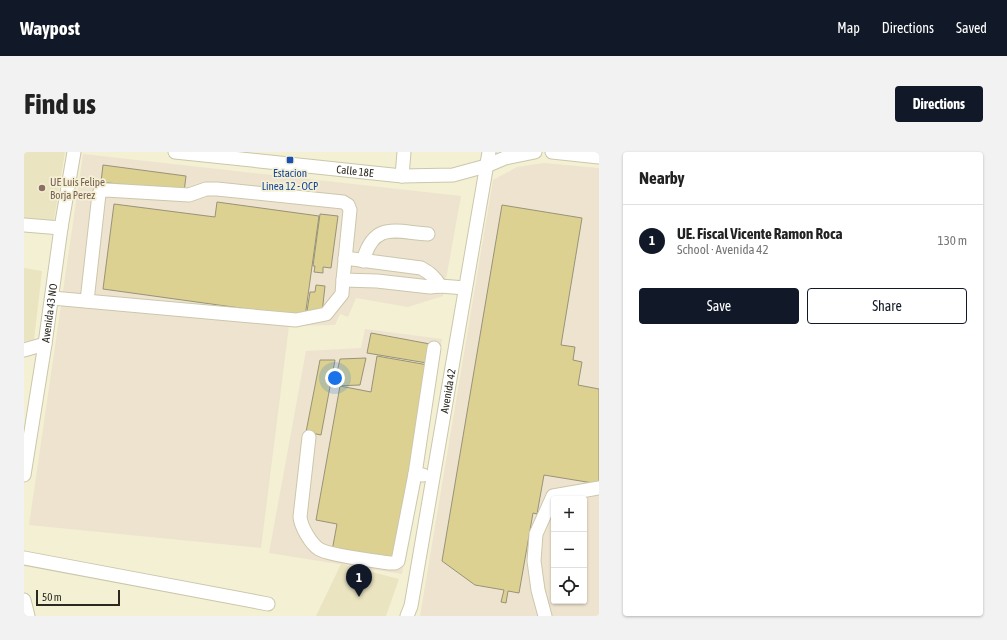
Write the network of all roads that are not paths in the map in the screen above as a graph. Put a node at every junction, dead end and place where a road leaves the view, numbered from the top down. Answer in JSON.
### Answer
{"nodes":[{"id":1,"x":74,"y":152,"type":"edge"},
{"id":2,"x":175,"y":152,"type":"edge"},
{"id":3,"x":404,"y":152,"type":"edge"},
{"id":4,"x":489,"y":152,"type":"edge"},
{"id":5,"x":535,"y":152,"type":"edge"},
{"id":6,"x":552,"y":152,"type":"edge"},
{"id":7,"x":599,"y":157,"type":"edge"},
{"id":8,"x":298,"y":158,"type":"edge"},
{"id":9,"x":486,"y":166,"type":"junction"},
{"id":10,"x":402,"y":176,"type":"junction"},
{"id":11,"x":24,"y":225,"type":"edge"},
{"id":12,"x":61,"y":228,"type":"junction"},
{"id":13,"x":428,"y":234,"type":"dead end"},
{"id":14,"x":345,"y":258,"type":"junction"},
{"id":15,"x":363,"y":261,"type":"junction"},
{"id":16,"x":344,"y":280,"type":"junction"},
{"id":17,"x":440,"y":286,"type":"junction"},
{"id":18,"x":465,"y":288,"type":"junction"},
{"id":19,"x":52,"y":298,"type":"junction"},
{"id":20,"x":87,"y":301,"type":"junction"},
{"id":21,"x":45,"y":344,"type":"junction"},
{"id":22,"x":434,"y":348,"type":"dead end"},
{"id":23,"x":24,"y":350,"type":"edge"},
{"id":24,"x":309,"y":437,"type":"dead end"},
{"id":25,"x":415,"y":474,"type":"junction"},
{"id":26,"x":24,"y":475,"type":"edge"},
{"id":27,"x":433,"y":476,"type":"junction"},
{"id":28,"x":599,"y":488,"type":"edge"},
{"id":29,"x":24,"y":558,"type":"edge"},
{"id":30,"x":24,"y":600,"type":"edge"},
{"id":31,"x":268,"y":604,"type":"dead end"},
{"id":32,"x":28,"y":616,"type":"edge"},
{"id":33,"x":407,"y":616,"type":"edge"},
{"id":34,"x":544,"y":616,"type":"edge"}],
"edges":[{"from":1,"to":12,"type":"street","name":"Avenida 43 NO"},
{"from":2,"to":8,"type":"street","name":"Calle 18E"},
{"from":3,"to":10,"type":"street"},
{"from":4,"to":9,"type":"street","name":"Avenida 42"},
{"from":5,"to":9,"type":"street","name":"Calle 18E"},
{"from":6,"to":7,"type":"street"},
{"from":8,"to":10,"type":"street","name":"Calle 18E"},
{"from":9,"to":10,"type":"street","name":"Calle 18E"},
{"from":9,"to":18,"type":"street","name":"Avenida 42"},
{"from":11,"to":12,"type":"street"},
{"from":12,"to":19,"type":"street","name":"Avenida 43 NO"},
{"from":13,"to":15,"type":"street"},
{"from":14,"to":15,"type":"street"},
{"from":14,"to":16,"type":"street"},
{"from":14,"to":20,"type":"street"},
{"from":15,"to":17,"type":"street"},
{"from":16,"to":17,"type":"street"},
{"from":16,"to":20,"type":"street"},
{"from":17,"to":18,"type":"street"},
{"from":18,"to":27,"type":"street","name":"Avenida 42"},
{"from":19,"to":20,"type":"street"},
{"from":19,"to":21,"type":"street","name":"Avenida 43 NO"},
{"from":21,"to":23,"type":"street"},
{"from":21,"to":26,"type":"street","name":"Avenida 43 NO"},
{"from":22,"to":25,"type":"street"},
{"from":24,"to":25,"type":"street"},
{"from":25,"to":27,"type":"street"},
{"from":27,"to":33,"type":"street","name":"Avenida 42"},
{"from":28,"to":34,"type":"street"},
{"from":29,"to":31,"type":"street"},
{"from":30,"to":32,"type":"street"}]}
